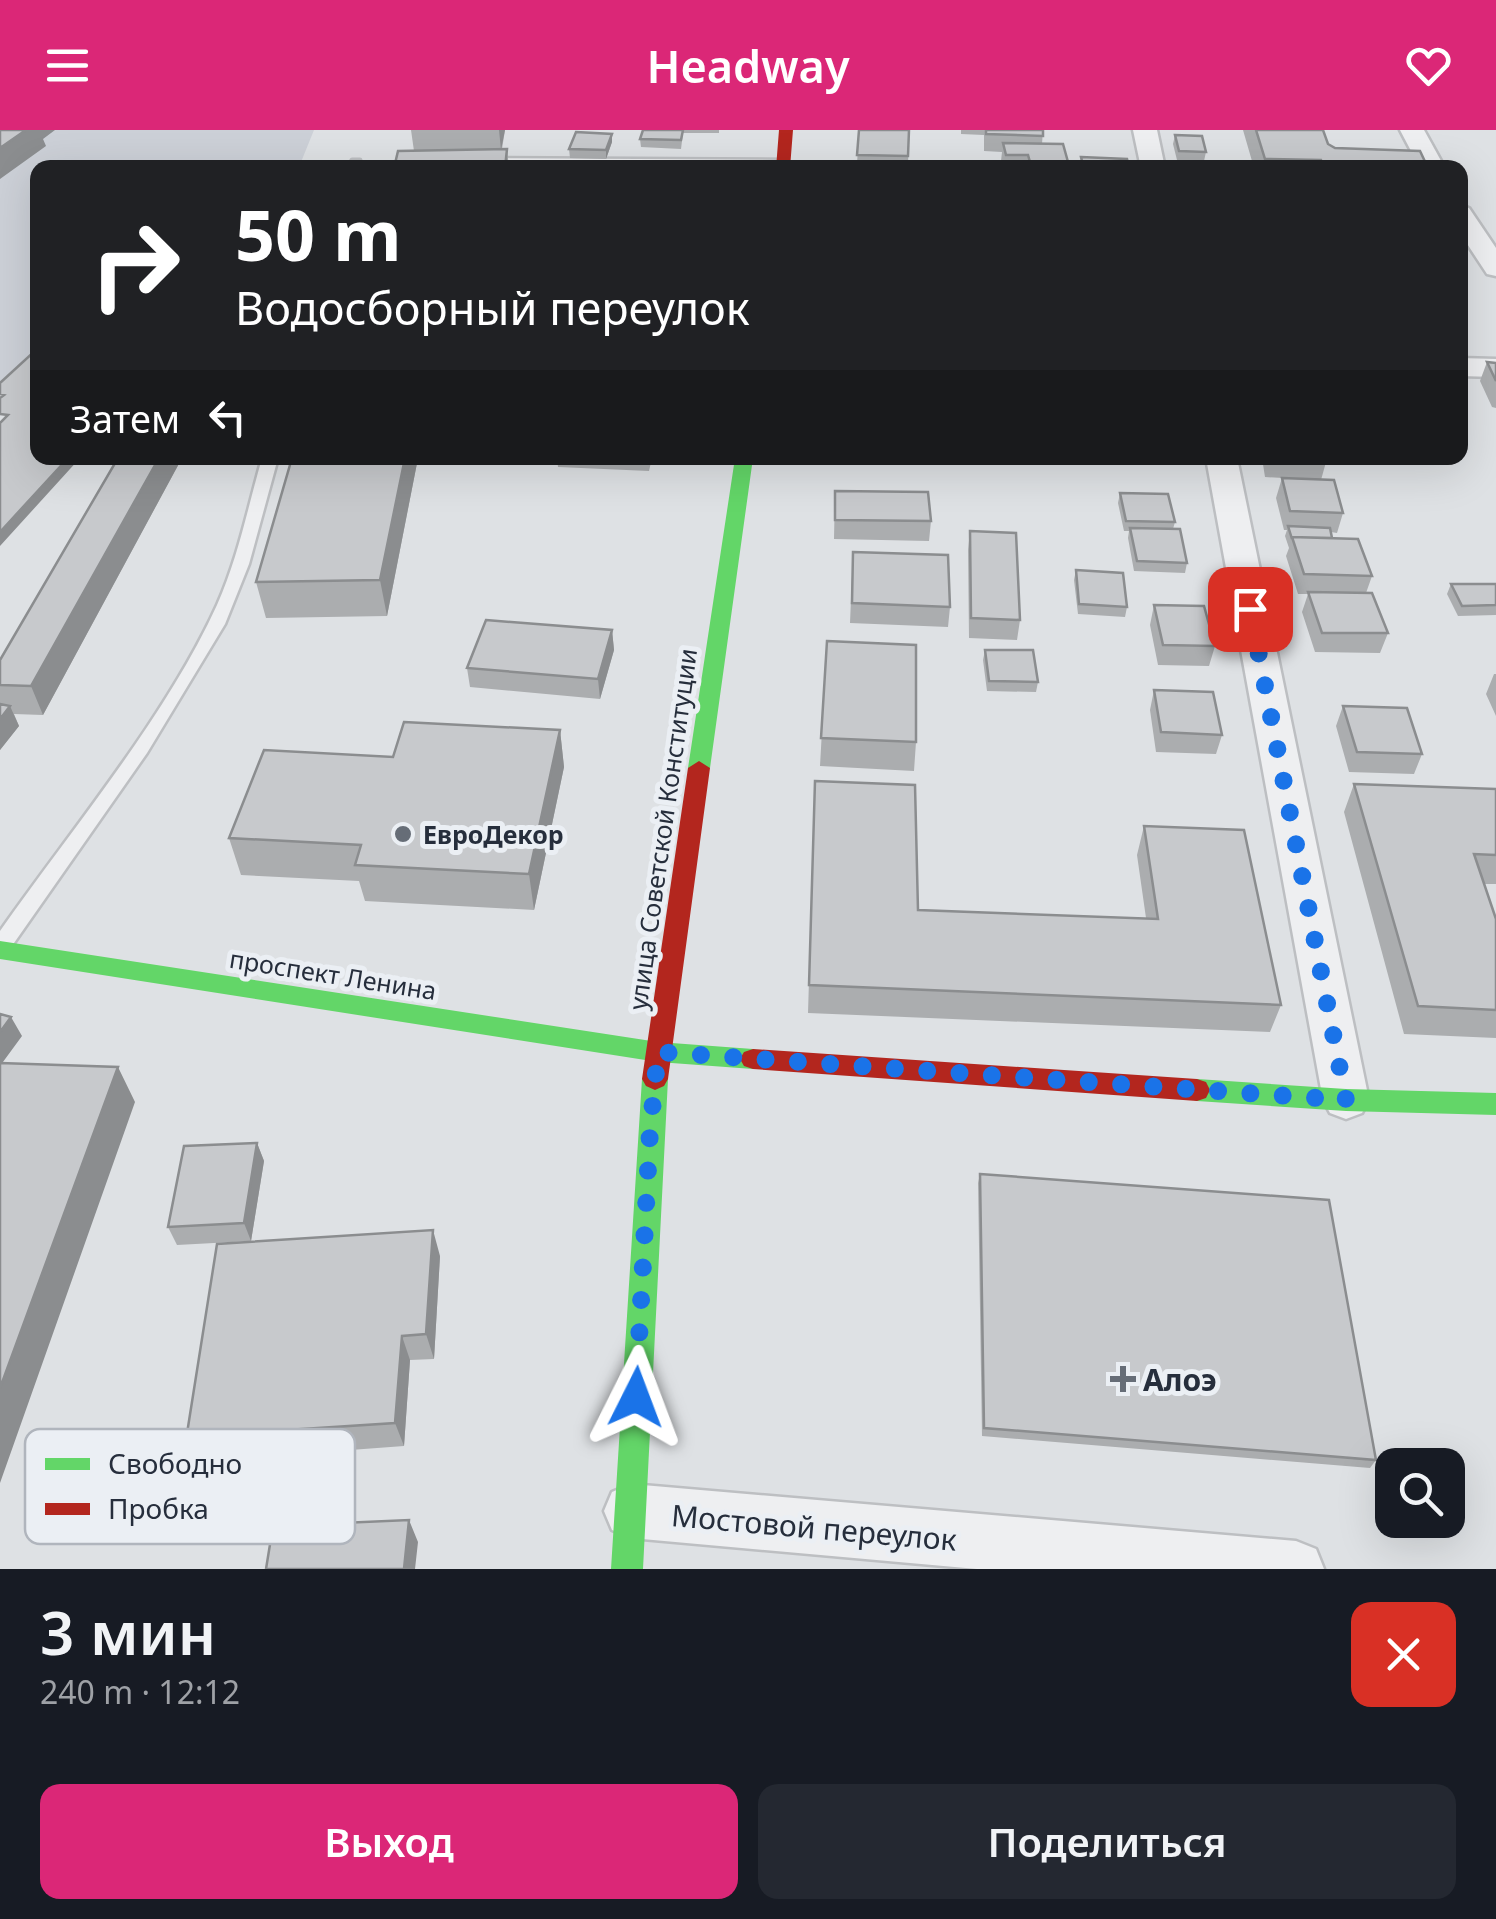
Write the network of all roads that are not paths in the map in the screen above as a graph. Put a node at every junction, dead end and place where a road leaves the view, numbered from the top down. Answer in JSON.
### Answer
{"nodes":[{"id":1,"x":786,"y":130,"type":"edge"},
{"id":2,"x":1145,"y":130,"type":"edge"},
{"id":3,"x":1412,"y":130,"type":"edge"},
{"id":4,"x":784,"y":160,"type":"edge"},
{"id":5,"x":1151,"y":160,"type":"edge"},
{"id":6,"x":1429,"y":160,"type":"edge"},
{"id":7,"x":1468,"y":230,"type":"edge"},
{"id":8,"x":1496,"y":268,"type":"edge"},
{"id":9,"x":1468,"y":367,"type":"edge"},
{"id":10,"x":1496,"y":368,"type":"edge"},
{"id":11,"x":268,"y":465,"type":"edge"},
{"id":12,"x":743,"y":465,"type":"edge"},
{"id":13,"x":1222,"y":465,"type":"edge"},
{"id":14,"x":0,"y":948,"type":"edge"},
{"id":15,"x":658,"y":1052,"type":"junction"},
{"id":16,"x":1346,"y":1100,"type":"junction"},
{"id":17,"x":1496,"y":1104,"type":"edge"},
{"id":18,"x":631,"y":1511,"type":"junction"},
{"id":19,"x":627,"y":1569,"type":"edge"},
{"id":20,"x":1296,"y":1569,"type":"edge"}],
"edges":[{"from":1,"to":4,"type":"main road"},
{"from":2,"to":5,"type":"street"},
{"from":3,"to":6,"type":"street"},
{"from":7,"to":8,"type":"street"},
{"from":9,"to":10,"type":"street"},
{"from":11,"to":14,"type":"lane"},
{"from":12,"to":15,"type":"main road","name":"улица Советской Конституции"},
{"from":13,"to":16,"type":"street"},
{"from":14,"to":15,"type":"main road","name":"проспект Ленина"},
{"from":15,"to":16,"type":"main road","name":"проспект Ленина"},
{"from":15,"to":18,"type":"main road","name":"улица Советской Конституции"},
{"from":16,"to":17,"type":"main road","name":"проспект Ленина"},
{"from":18,"to":19,"type":"main road","name":"улица Советской Конституции"},
{"from":18,"to":20,"type":"street","name":"Мостовой переулок"}]}
